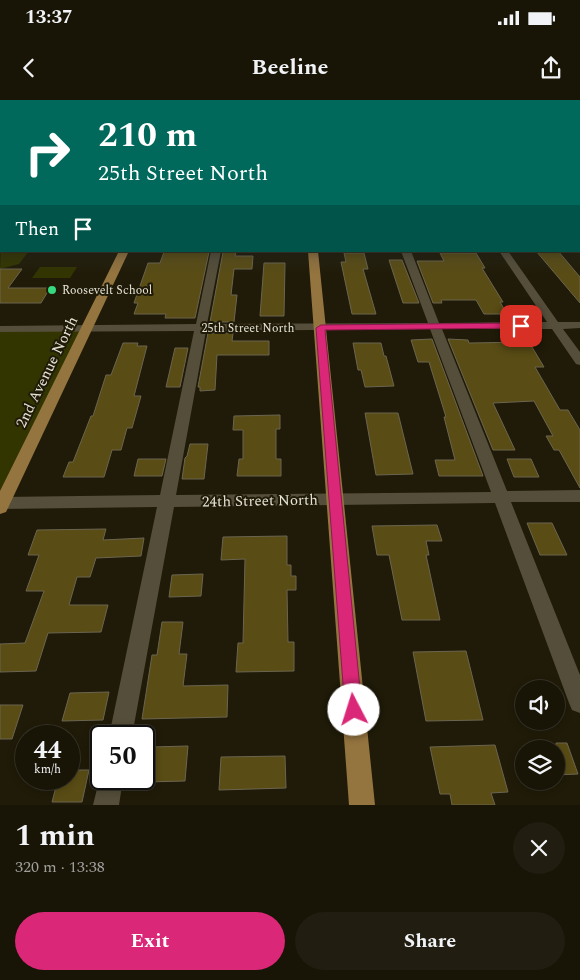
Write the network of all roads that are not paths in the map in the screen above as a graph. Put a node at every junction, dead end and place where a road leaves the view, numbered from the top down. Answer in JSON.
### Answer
{"nodes":[{"id":1,"x":124,"y":252,"type":"edge"},
{"id":2,"x":216,"y":252,"type":"edge"},
{"id":3,"x":313,"y":252,"type":"edge"},
{"id":4,"x":406,"y":252,"type":"edge"},
{"id":5,"x":504,"y":252,"type":"edge"},
{"id":6,"x":556,"y":326,"type":"junction"},
{"id":7,"x":580,"y":326,"type":"edge"},
{"id":8,"x":435,"y":327,"type":"junction"},
{"id":9,"x":202,"y":328,"type":"junction"},
{"id":10,"x":321,"y":328,"type":"junction"},
{"id":11,"x":0,"y":329,"type":"edge"},
{"id":12,"x":85,"y":329,"type":"junction"},
{"id":13,"x":580,"y":361,"type":"edge"},
{"id":14,"x":580,"y":496,"type":"edge"},
{"id":15,"x":502,"y":498,"type":"junction"},
{"id":16,"x":336,"y":500,"type":"junction"},
{"id":17,"x":168,"y":502,"type":"junction"},
{"id":18,"x":1,"y":505,"type":"edge"},
{"id":19,"x":580,"y":703,"type":"edge"},
{"id":20,"x":122,"y":725,"type":"edge"},
{"id":21,"x":109,"y":790,"type":"edge"},
{"id":22,"x":106,"y":805,"type":"edge"},
{"id":23,"x":362,"y":805,"type":"edge"}],
"edges":[{"from":1,"to":12,"type":"main road","name":"2nd Avenue North"},
{"from":2,"to":9,"type":"street"},
{"from":3,"to":10,"type":"main road"},
{"from":4,"to":8,"type":"street"},
{"from":5,"to":6,"type":"street"},
{"from":6,"to":7,"type":"street","name":"25th Street North"},
{"from":6,"to":8,"type":"street","name":"25th Street North"},
{"from":6,"to":13,"type":"street"},
{"from":8,"to":10,"type":"street","name":"25th Street North"},
{"from":8,"to":15,"type":"street"},
{"from":9,"to":10,"type":"street","name":"25th Street North"},
{"from":9,"to":12,"type":"street","name":"25th Street North"},
{"from":9,"to":17,"type":"street"},
{"from":10,"to":16,"type":"main road"},
{"from":11,"to":12,"type":"street","name":"25th Street North"},
{"from":12,"to":18,"type":"main road","name":"2nd Avenue North"},
{"from":14,"to":15,"type":"street","name":"24th Street North"},
{"from":15,"to":16,"type":"street","name":"24th Street North"},
{"from":15,"to":19,"type":"street"},
{"from":16,"to":17,"type":"street","name":"24th Street North"},
{"from":16,"to":23,"type":"main road"},
{"from":17,"to":18,"type":"street","name":"24th Street North"},
{"from":17,"to":20,"type":"street"},
{"from":21,"to":22,"type":"street"}]}
